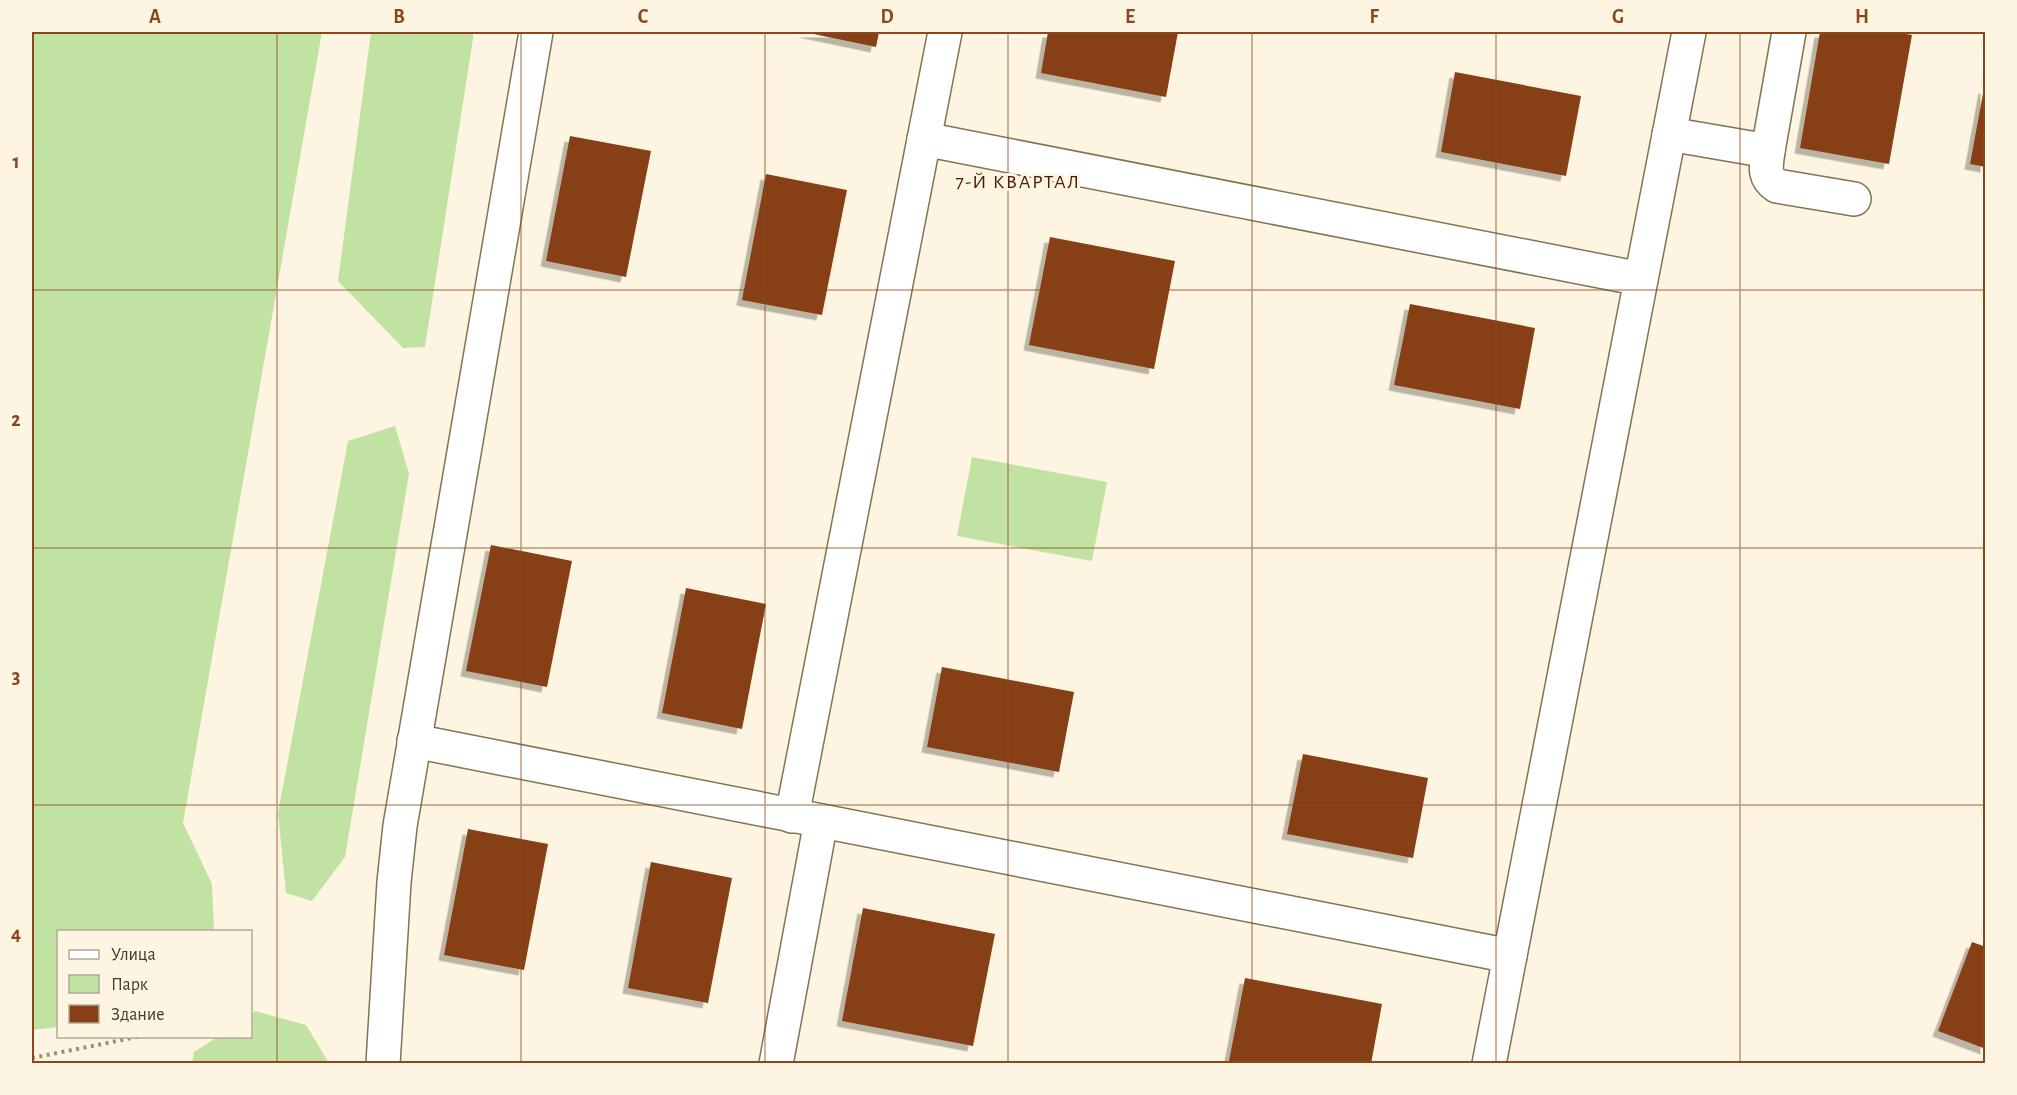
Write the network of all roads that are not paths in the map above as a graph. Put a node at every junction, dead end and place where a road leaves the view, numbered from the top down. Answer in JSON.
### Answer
{"nodes":[{"id":1,"x":536,"y":32,"type":"edge"},
{"id":2,"x":945,"y":32,"type":"edge"},
{"id":3,"x":1689,"y":32,"type":"edge"},
{"id":4,"x":1789,"y":32,"type":"edge"},
{"id":5,"x":1669,"y":134,"type":"junction"},
{"id":6,"x":924,"y":139,"type":"junction"},
{"id":7,"x":1768,"y":151,"type":"junction"},
{"id":8,"x":1854,"y":199,"type":"dead end"},
{"id":9,"x":1641,"y":279,"type":"junction"},
{"id":10,"x":414,"y":741,"type":"junction"},
{"id":11,"x":807,"y":818,"type":"junction"},
{"id":12,"x":1510,"y":956,"type":"junction"},
{"id":13,"x":383,"y":1064,"type":"edge"},
{"id":14,"x":776,"y":1064,"type":"edge"},
{"id":15,"x":1490,"y":1064,"type":"edge"}],
"edges":[{"from":1,"to":10,"type":"street"},
{"from":2,"to":6,"type":"street"},
{"from":3,"to":5,"type":"street"},
{"from":4,"to":7,"type":"street"},
{"from":5,"to":7,"type":"street"},
{"from":5,"to":9,"type":"street"},
{"from":6,"to":9,"type":"street"},
{"from":6,"to":11,"type":"street"},
{"from":7,"to":8,"type":"street"},
{"from":9,"to":12,"type":"street"},
{"from":10,"to":11,"type":"street"},
{"from":10,"to":13,"type":"street"},
{"from":11,"to":12,"type":"street"},
{"from":11,"to":14,"type":"street"},
{"from":12,"to":15,"type":"street"}]}
